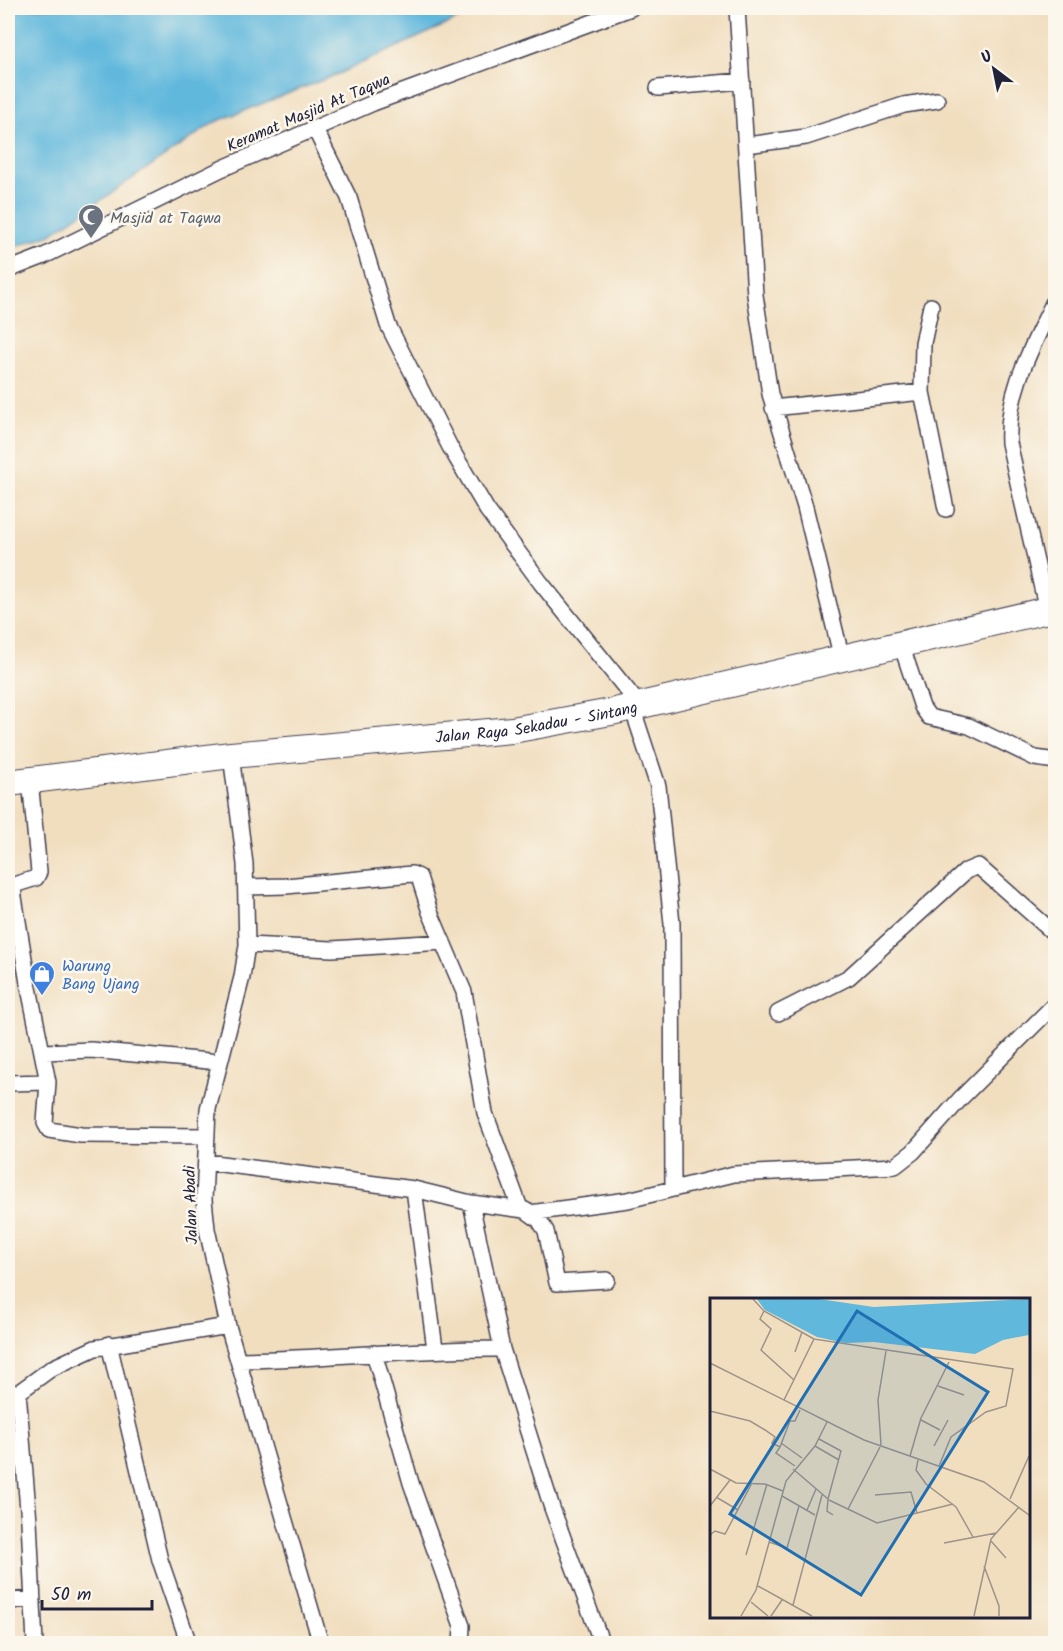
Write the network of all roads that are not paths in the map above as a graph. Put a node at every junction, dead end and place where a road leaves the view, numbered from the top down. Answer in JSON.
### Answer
{"nodes":[{"id":1,"x":631,"y":8,"type":"edge"},
{"id":2,"x":737,"y":8,"type":"edge"},
{"id":3,"x":742,"y":81,"type":"junction"},
{"id":4,"x":658,"y":88,"type":"dead end"},
{"id":5,"x":937,"y":100,"type":"dead end"},
{"id":6,"x":315,"y":129,"type":"junction"},
{"id":7,"x":747,"y":145,"type":"junction"},
{"id":8,"x":8,"y":270,"type":"edge"},
{"id":9,"x":1056,"y":297,"type":"edge"},
{"id":10,"x":931,"y":306,"type":"dead end"},
{"id":11,"x":922,"y":392,"type":"junction"},
{"id":12,"x":773,"y":408,"type":"junction"},
{"id":13,"x":946,"y":509,"type":"dead end"},
{"id":14,"x":1051,"y":609,"type":"edge"},
{"id":15,"x":901,"y":644,"type":"junction"},
{"id":16,"x":842,"y":658,"type":"junction"},
{"id":17,"x":636,"y":706,"type":"junction"},
{"id":18,"x":231,"y":755,"type":"junction"},
{"id":19,"x":1056,"y":761,"type":"edge"},
{"id":20,"x":19,"y":782,"type":"edge"},
{"id":21,"x":246,"y":887,"type":"junction"},
{"id":22,"x":1056,"y":935,"type":"edge"},
{"id":23,"x":442,"y":942,"type":"junction"},
{"id":24,"x":247,"y":945,"type":"junction"},
{"id":25,"x":1056,"y":1003,"type":"edge"},
{"id":26,"x":778,"y":1013,"type":"dead end"},
{"id":27,"x":44,"y":1053,"type":"junction"},
{"id":28,"x":219,"y":1062,"type":"junction"},
{"id":29,"x":48,"y":1082,"type":"junction"},
{"id":30,"x":8,"y":1083,"type":"edge"},
{"id":31,"x":207,"y":1136,"type":"junction"},
{"id":32,"x":206,"y":1162,"type":"junction"},
{"id":33,"x":674,"y":1188,"type":"junction"},
{"id":34,"x":414,"y":1189,"type":"junction"},
{"id":35,"x":471,"y":1203,"type":"junction"},
{"id":36,"x":525,"y":1210,"type":"junction"},
{"id":37,"x":607,"y":1280,"type":"dead end"},
{"id":38,"x":228,"y":1326,"type":"junction"},
{"id":39,"x":109,"y":1344,"type":"junction"},
{"id":40,"x":435,"y":1348,"type":"junction"},
{"id":41,"x":502,"y":1349,"type":"junction"},
{"id":42,"x":374,"y":1353,"type":"junction"},
{"id":43,"x":239,"y":1360,"type":"junction"},
{"id":44,"x":13,"y":1396,"type":"edge"},
{"id":45,"x":32,"y":1599,"type":"junction"},
{"id":46,"x":8,"y":1601,"type":"edge"},
{"id":47,"x":35,"y":1644,"type":"edge"},
{"id":48,"x":189,"y":1644,"type":"edge"},
{"id":49,"x":321,"y":1644,"type":"edge"},
{"id":50,"x":461,"y":1644,"type":"edge"},
{"id":51,"x":602,"y":1644,"type":"edge"}],
"edges":[{"from":1,"to":6,"type":"street","name":"Keramat Masjid At Taqwa"},
{"from":2,"to":3,"type":"street"},
{"from":3,"to":4,"type":"street"},
{"from":3,"to":7,"type":"street"},
{"from":5,"to":7,"type":"street"},
{"from":6,"to":8,"type":"street","name":"Keramat Masjid At Taqwa"},
{"from":6,"to":17,"type":"street"},
{"from":7,"to":12,"type":"street"},
{"from":9,"to":14,"type":"street"},
{"from":10,"to":11,"type":"street"},
{"from":11,"to":12,"type":"street"},
{"from":11,"to":13,"type":"street"},
{"from":12,"to":16,"type":"street"},
{"from":14,"to":15,"type":"highway","name":"Jalan Raya Sekadau - Sintang"},
{"from":15,"to":16,"type":"highway","name":"Jalan Raya Sekadau - Sintang"},
{"from":15,"to":19,"type":"street"},
{"from":16,"to":17,"type":"highway","name":"Jalan Raya Sekadau - Sintang"},
{"from":17,"to":18,"type":"highway","name":"Jalan Raya Sekadau - Sintang"},
{"from":17,"to":33,"type":"street"},
{"from":18,"to":20,"type":"highway","name":"Jalan Raya Sekadau - Sintang"},
{"from":18,"to":21,"type":"street","name":"Jalan Abadi"},
{"from":20,"to":27,"type":"street"},
{"from":21,"to":23,"type":"street"},
{"from":21,"to":24,"type":"street","name":"Jalan Abadi"},
{"from":22,"to":26,"type":"street"},
{"from":23,"to":24,"type":"street"},
{"from":23,"to":36,"type":"street"},
{"from":24,"to":28,"type":"street","name":"Jalan Abadi"},
{"from":25,"to":33,"type":"street"},
{"from":27,"to":28,"type":"street"},
{"from":27,"to":29,"type":"street"},
{"from":28,"to":31,"type":"street","name":"Jalan Abadi"},
{"from":29,"to":30,"type":"street"},
{"from":29,"to":31,"type":"street"},
{"from":31,"to":32,"type":"street","name":"Jalan Abadi"},
{"from":32,"to":34,"type":"street"},
{"from":32,"to":38,"type":"street","name":"Jalan Abadi"},
{"from":33,"to":36,"type":"street"},
{"from":34,"to":35,"type":"street"},
{"from":34,"to":40,"type":"street"},
{"from":35,"to":36,"type":"street"},
{"from":35,"to":41,"type":"street"},
{"from":36,"to":37,"type":"street"},
{"from":38,"to":39,"type":"street"},
{"from":38,"to":43,"type":"street","name":"Jalan Abadi"},
{"from":39,"to":44,"type":"street"},
{"from":39,"to":48,"type":"street"},
{"from":40,"to":41,"type":"street"},
{"from":40,"to":42,"type":"street"},
{"from":41,"to":51,"type":"street"},
{"from":42,"to":43,"type":"street"},
{"from":42,"to":50,"type":"street"},
{"from":43,"to":49,"type":"street","name":"Jalan Abadi"},
{"from":44,"to":45,"type":"street"},
{"from":45,"to":46,"type":"street"},
{"from":45,"to":47,"type":"street"}]}
